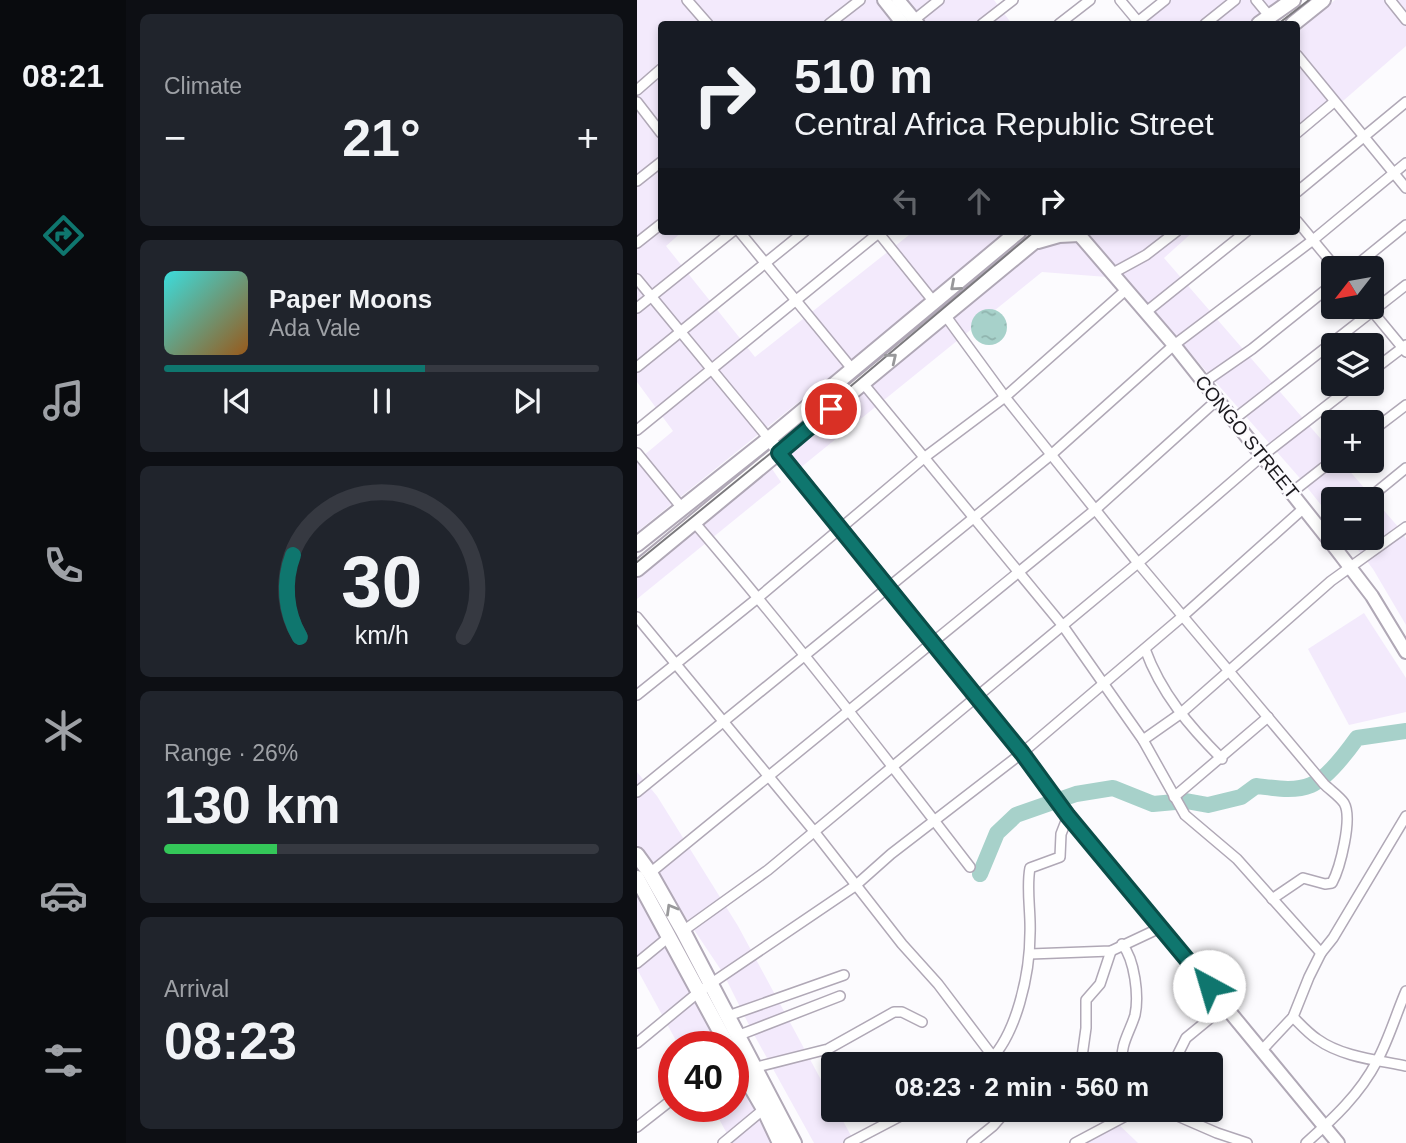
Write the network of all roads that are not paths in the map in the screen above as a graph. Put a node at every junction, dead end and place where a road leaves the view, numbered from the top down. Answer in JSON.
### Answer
{"nodes":[{"id":1,"x":688,"y":0,"type":"edge"},
{"id":2,"x":860,"y":0,"type":"edge"},
{"id":3,"x":884,"y":0,"type":"edge"},
{"id":4,"x":898,"y":0,"type":"edge"},
{"id":5,"x":939,"y":0,"type":"edge"},
{"id":6,"x":1013,"y":0,"type":"edge"},
{"id":7,"x":1090,"y":0,"type":"edge"},
{"id":8,"x":1120,"y":0,"type":"edge"},
{"id":9,"x":1164,"y":0,"type":"edge"},
{"id":10,"x":1235,"y":0,"type":"edge"},
{"id":11,"x":1256,"y":0,"type":"edge"},
{"id":12,"x":1293,"y":0,"type":"edge"},
{"id":13,"x":1323,"y":0,"type":"edge"},
{"id":14,"x":1390,"y":0,"type":"edge"},
{"id":15,"x":1406,"y":20,"type":"edge"},
{"id":16,"x":706,"y":21,"type":"edge"},
{"id":17,"x":833,"y":21,"type":"edge"},
{"id":18,"x":910,"y":21,"type":"edge"},
{"id":19,"x":911,"y":21,"type":"edge"},
{"id":20,"x":914,"y":21,"type":"edge"},
{"id":21,"x":986,"y":21,"type":"edge"},
{"id":22,"x":1063,"y":21,"type":"edge"},
{"id":23,"x":1135,"y":21,"type":"edge"},
{"id":24,"x":1140,"y":21,"type":"edge"},
{"id":25,"x":1209,"y":21,"type":"edge"},
{"id":26,"x":1265,"y":21,"type":"edge"},
{"id":27,"x":1297,"y":21,"type":"edge"},
{"id":28,"x":1300,"y":59,"type":"edge"},
{"id":29,"x":658,"y":72,"type":"edge"},
{"id":30,"x":637,"y":90,"type":"edge"},
{"id":31,"x":637,"y":102,"type":"edge"},
{"id":32,"x":1334,"y":102,"type":"junction"},
{"id":33,"x":1406,"y":103,"type":"edge"},
{"id":34,"x":658,"y":129,"type":"edge"},
{"id":35,"x":1300,"y":130,"type":"edge"},
{"id":36,"x":1363,"y":137,"type":"junction"},
{"id":37,"x":1406,"y":163,"type":"edge"},
{"id":38,"x":658,"y":164,"type":"edge"},
{"id":39,"x":1394,"y":173,"type":"junction"},
{"id":40,"x":637,"y":181,"type":"edge"},
{"id":41,"x":1406,"y":188,"type":"edge"},
{"id":42,"x":1300,"y":189,"type":"edge"},
{"id":43,"x":1300,"y":225,"type":"edge"},
{"id":44,"x":1406,"y":225,"type":"edge"},
{"id":45,"x":658,"y":226,"type":"edge"},
{"id":46,"x":728,"y":235,"type":"edge"},
{"id":47,"x":742,"y":235,"type":"edge"},
{"id":48,"x":800,"y":235,"type":"edge"},
{"id":49,"x":875,"y":235,"type":"edge"},
{"id":50,"x":881,"y":235,"type":"edge"},
{"id":51,"x":1014,"y":235,"type":"edge"},
{"id":52,"x":1042,"y":235,"type":"edge"},
{"id":53,"x":1059,"y":235,"type":"edge"},
{"id":54,"x":1081,"y":235,"type":"edge"},
{"id":55,"x":1172,"y":235,"type":"edge"},
{"id":56,"x":1243,"y":235,"type":"edge"},
{"id":57,"x":1313,"y":240,"type":"junction"},
{"id":58,"x":1033,"y":242,"type":"junction"},
{"id":59,"x":637,"y":243,"type":"edge"},
{"id":60,"x":1326,"y":256,"type":"edge"},
{"id":61,"x":1368,"y":256,"type":"edge"},
{"id":62,"x":765,"y":263,"type":"junction"},
{"id":63,"x":1113,"y":273,"type":"junction"},
{"id":64,"x":637,"y":279,"type":"edge"},
{"id":65,"x":1406,"y":285,"type":"edge"},
{"id":66,"x":1127,"y":289,"type":"junction"},
{"id":67,"x":1321,"y":294,"type":"edge"},
{"id":68,"x":651,"y":297,"type":"junction"},
{"id":69,"x":795,"y":300,"type":"junction"},
{"id":70,"x":1384,"y":300,"type":"edge"},
{"id":71,"x":934,"y":302,"type":"junction"},
{"id":72,"x":637,"y":309,"type":"edge"},
{"id":73,"x":1146,"y":312,"type":"junction"},
{"id":74,"x":945,"y":314,"type":"junction"},
{"id":75,"x":1358,"y":319,"type":"edge"},
{"id":76,"x":1379,"y":319,"type":"edge"},
{"id":77,"x":680,"y":332,"type":"junction"},
{"id":78,"x":1174,"y":345,"type":"junction"},
{"id":79,"x":1405,"y":348,"type":"edge"},
{"id":80,"x":1384,"y":363,"type":"edge"},
{"id":81,"x":637,"y":368,"type":"edge"},
{"id":82,"x":712,"y":370,"type":"junction"},
{"id":83,"x":853,"y":370,"type":"junction"},
{"id":84,"x":862,"y":382,"type":"junction"},
{"id":85,"x":1203,"y":383,"type":"junction"},
{"id":86,"x":1339,"y":396,"type":"edge"},
{"id":87,"x":1005,"y":397,"type":"junction"},
{"id":88,"x":1217,"y":400,"type":"junction"},
{"id":89,"x":1406,"y":405,"type":"edge"},
{"id":90,"x":1233,"y":420,"type":"junction"},
{"id":91,"x":1384,"y":422,"type":"edge"},
{"id":92,"x":637,"y":430,"type":"edge"},
{"id":93,"x":769,"y":439,"type":"junction"},
{"id":94,"x":637,"y":453,"type":"edge"},
{"id":95,"x":779,"y":453,"type":"junction"},
{"id":96,"x":1052,"y":454,"type":"junction"},
{"id":97,"x":1262,"y":456,"type":"junction"},
{"id":98,"x":925,"y":457,"type":"junction"},
{"id":99,"x":1406,"y":468,"type":"edge"},
{"id":100,"x":1321,"y":469,"type":"edge"},
{"id":101,"x":1383,"y":487,"type":"edge"},
{"id":102,"x":1291,"y":492,"type":"junction"},
{"id":103,"x":682,"y":508,"type":"junction"},
{"id":104,"x":1304,"y":508,"type":"junction"},
{"id":105,"x":1096,"y":509,"type":"junction"},
{"id":106,"x":974,"y":518,"type":"junction"},
{"id":107,"x":694,"y":522,"type":"junction"},
{"id":108,"x":1321,"y":523,"type":"edge"},
{"id":109,"x":841,"y":527,"type":"junction"},
{"id":110,"x":1406,"y":527,"type":"edge"},
{"id":111,"x":637,"y":544,"type":"edge"},
{"id":112,"x":1340,"y":550,"type":"edge"},
{"id":113,"x":1138,"y":563,"type":"junction"},
{"id":114,"x":1350,"y":567,"type":"junction"},
{"id":115,"x":637,"y":569,"type":"edge"},
{"id":116,"x":1018,"y":573,"type":"junction"},
{"id":117,"x":889,"y":587,"type":"junction"},
{"id":118,"x":759,"y":597,"type":"junction"},
{"id":119,"x":1183,"y":616,"type":"junction"},
{"id":120,"x":637,"y":617,"type":"edge"},
{"id":121,"x":1063,"y":626,"type":"junction"},
{"id":122,"x":932,"y":642,"type":"junction"},
{"id":123,"x":1404,"y":644,"type":"edge"},
{"id":124,"x":1145,"y":649,"type":"junction"},
{"id":125,"x":806,"y":655,"type":"junction"},
{"id":126,"x":677,"y":663,"type":"junction"},
{"id":127,"x":1229,"y":669,"type":"junction"},
{"id":128,"x":1102,"y":684,"type":"junction"},
{"id":129,"x":637,"y":695,"type":"edge"},
{"id":130,"x":976,"y":696,"type":"junction"},
{"id":131,"x":849,"y":709,"type":"junction"},
{"id":132,"x":1179,"y":714,"type":"junction"},
{"id":133,"x":1268,"y":717,"type":"junction"},
{"id":134,"x":723,"y":722,"type":"junction"},
{"id":135,"x":1143,"y":740,"type":"junction"},
{"id":136,"x":1022,"y":753,"type":"junction"},
{"id":137,"x":1221,"y":759,"type":"junction"},
{"id":138,"x":894,"y":766,"type":"junction"},
{"id":139,"x":768,"y":777,"type":"junction"},
{"id":140,"x":637,"y":792,"type":"edge"},
{"id":141,"x":1176,"y":799,"type":"junction"},
{"id":142,"x":1066,"y":813,"type":"junction"},
{"id":143,"x":1406,"y":816,"type":"edge"},
{"id":144,"x":936,"y":822,"type":"junction"},
{"id":145,"x":813,"y":830,"type":"junction"},
{"id":146,"x":637,"y":855,"type":"edge"},
{"id":147,"x":971,"y":867,"type":"dead end"},
{"id":148,"x":641,"y":881,"type":"edge"},
{"id":149,"x":855,"y":886,"type":"junction"},
{"id":150,"x":1272,"y":899,"type":"junction"},
{"id":151,"x":1162,"y":928,"type":"junction"},
{"id":152,"x":677,"y":934,"type":"junction"},
{"id":153,"x":1122,"y":944,"type":"junction"},
{"id":154,"x":1111,"y":951,"type":"junction"},
{"id":155,"x":1321,"y":953,"type":"junction"},
{"id":156,"x":1030,"y":954,"type":"junction"},
{"id":157,"x":637,"y":963,"type":"edge"},
{"id":158,"x":844,"y":975,"type":"dead end"},
{"id":159,"x":706,"y":988,"type":"junction"},
{"id":160,"x":1406,"y":991,"type":"edge"},
{"id":161,"x":840,"y":996,"type":"dead end"},
{"id":162,"x":1225,"y":1006,"type":"junction"},
{"id":163,"x":728,"y":1016,"type":"junction"},
{"id":164,"x":1293,"y":1017,"type":"junction"},
{"id":165,"x":922,"y":1022,"type":"dead end"},
{"id":166,"x":728,"y":1031,"type":"edge"},
{"id":167,"x":731,"y":1031,"type":"edge"},
{"id":168,"x":749,"y":1034,"type":"edge"},
{"id":169,"x":637,"y":1043,"type":"edge"},
{"id":170,"x":1261,"y":1051,"type":"junction"},
{"id":171,"x":984,"y":1052,"type":"edge"},
{"id":172,"x":998,"y":1052,"type":"edge"},
{"id":173,"x":1083,"y":1052,"type":"edge"},
{"id":174,"x":1122,"y":1052,"type":"edge"},
{"id":175,"x":1179,"y":1052,"type":"edge"},
{"id":176,"x":1378,"y":1060,"type":"junction"},
{"id":177,"x":749,"y":1063,"type":"edge"},
{"id":178,"x":1406,"y":1066,"type":"edge"},
{"id":179,"x":753,"y":1068,"type":"junction"},
{"id":180,"x":749,"y":1083,"type":"edge"},
{"id":181,"x":764,"y":1109,"type":"junction"},
{"id":182,"x":658,"y":1111,"type":"edge"},
{"id":183,"x":889,"y":1122,"type":"edge"},
{"id":184,"x":996,"y":1122,"type":"edge"},
{"id":185,"x":1113,"y":1122,"type":"edge"},
{"id":186,"x":1192,"y":1122,"type":"edge"},
{"id":187,"x":1325,"y":1126,"type":"junction"},
{"id":188,"x":637,"y":1128,"type":"edge"},
{"id":189,"x":779,"y":1142,"type":"edge"},
{"id":190,"x":723,"y":1143,"type":"edge"},
{"id":191,"x":794,"y":1143,"type":"edge"},
{"id":192,"x":849,"y":1143,"type":"edge"},
{"id":193,"x":972,"y":1143,"type":"edge"},
{"id":194,"x":1075,"y":1143,"type":"edge"},
{"id":195,"x":1247,"y":1143,"type":"edge"},
{"id":196,"x":1306,"y":1143,"type":"edge"},
{"id":197,"x":1338,"y":1143,"type":"edge"}],
"edges":[{"from":1,"to":16,"type":"street"},
{"from":2,"to":17,"type":"street"},
{"from":3,"to":18,"type":"street"},
{"from":4,"to":19,"type":"street"},
{"from":5,"to":20,"type":"street"},
{"from":6,"to":21,"type":"street"},
{"from":7,"to":22,"type":"street"},
{"from":8,"to":23,"type":"street"},
{"from":9,"to":24,"type":"street"},
{"from":10,"to":25,"type":"street"},
{"from":11,"to":26,"type":"street"},
{"from":12,"to":26,"type":"main road"},
{"from":13,"to":27,"type":"main road"},
{"from":14,"to":15,"type":"street"},
{"from":28,"to":32,"type":"street"},
{"from":29,"to":30,"type":"street"},
{"from":31,"to":34,"type":"street"},
{"from":32,"to":35,"type":"street"},
{"from":32,"to":36,"type":"street"},
{"from":33,"to":36,"type":"street"},
{"from":36,"to":39,"type":"street"},
{"from":36,"to":42,"type":"street"},
{"from":37,"to":39,"type":"street"},
{"from":38,"to":40,"type":"street"},
{"from":39,"to":41,"type":"street"},
{"from":39,"to":57,"type":"street"},
{"from":43,"to":57,"type":"street"},
{"from":44,"to":61,"type":"street"},
{"from":45,"to":59,"type":"street"},
{"from":46,"to":68,"type":"street"},
{"from":47,"to":62,"type":"street"},
{"from":48,"to":62,"type":"street"},
{"from":49,"to":69,"type":"street"},
{"from":50,"to":71,"type":"street"},
{"from":51,"to":71,"type":"main road","one_way":true},
{"from":52,"to":58,"type":"main road"},
{"from":53,"to":58,"type":"main road"},
{"from":54,"to":63,"type":"street","name":"CONGO STREET"},
{"from":55,"to":63,"type":"street"},
{"from":56,"to":73,"type":"street"},
{"from":57,"to":60,"type":"street"},
{"from":57,"to":78,"type":"street"},
{"from":58,"to":74,"type":"main road"},
{"from":62,"to":69,"type":"street"},
{"from":62,"to":77,"type":"street"},
{"from":63,"to":66,"type":"street","name":"CONGO STREET"},
{"from":64,"to":68,"type":"street"},
{"from":65,"to":70,"type":"street"},
{"from":66,"to":73,"type":"street","name":"CONGO STREET"},
{"from":66,"to":87,"type":"street"},
{"from":67,"to":85,"type":"street"},
{"from":68,"to":72,"type":"street"},
{"from":68,"to":77,"type":"street"},
{"from":69,"to":82,"type":"street"},
{"from":69,"to":83,"type":"street"},
{"from":71,"to":83,"type":"main road"},
{"from":73,"to":78,"type":"street","name":"CONGO STREET"},
{"from":84,"to":74,"type":"main road","one_way":true},
{"from":74,"to":87,"type":"street"},
{"from":75,"to":90,"type":"street"},
{"from":76,"to":79,"type":"street"},
{"from":77,"to":81,"type":"street"},
{"from":77,"to":82,"type":"street"},
{"from":78,"to":85,"type":"street","name":"CONGO STREET"},
{"from":78,"to":96,"type":"street"},
{"from":79,"to":80,"type":"street"},
{"from":82,"to":92,"type":"street"},
{"from":82,"to":93,"type":"street"},
{"from":83,"to":93,"type":"main road"},
{"from":84,"to":95,"type":"main road"},
{"from":84,"to":98,"type":"street"},
{"from":85,"to":88,"type":"street","name":"CONGO STREET"},
{"from":86,"to":97,"type":"street"},
{"from":87,"to":96,"type":"street"},
{"from":87,"to":98,"type":"street"},
{"from":88,"to":90,"type":"street","name":"CONGO STREET"},
{"from":88,"to":105,"type":"street"},
{"from":89,"to":91,"type":"street"},
{"from":90,"to":97,"type":"street","name":"CONGO STREET"},
{"from":93,"to":95,"type":"street"},
{"from":93,"to":103,"type":"main road"},
{"from":94,"to":103,"type":"street"},
{"from":95,"to":107,"type":"main road"},
{"from":95,"to":109,"type":"street"},
{"from":96,"to":105,"type":"street"},
{"from":96,"to":106,"type":"street"},
{"from":97,"to":102,"type":"street","name":"CONGO STREET"},
{"from":97,"to":113,"type":"street"},
{"from":98,"to":106,"type":"street"},
{"from":98,"to":109,"type":"street"},
{"from":99,"to":101,"type":"street"},
{"from":100,"to":102,"type":"street"},
{"from":102,"to":104,"type":"street","name":"CONGO STREET"},
{"from":103,"to":111,"type":"main road"},
{"from":104,"to":108,"type":"street","name":"CONGO STREET"},
{"from":104,"to":119,"type":"street"},
{"from":105,"to":113,"type":"street"},
{"from":105,"to":116,"type":"street"},
{"from":106,"to":116,"type":"street"},
{"from":106,"to":117,"type":"street"},
{"from":107,"to":115,"type":"main road"},
{"from":107,"to":118,"type":"street"},
{"from":109,"to":117,"type":"street"},
{"from":109,"to":118,"type":"street"},
{"from":110,"to":114,"type":"street"},
{"from":112,"to":114,"type":"street","name":"CONGO STREET"},
{"from":113,"to":119,"type":"street"},
{"from":113,"to":121,"type":"street"},
{"from":114,"to":123,"type":"street","name":"CONGO STREET"},
{"from":114,"to":127,"type":"street"},
{"from":116,"to":121,"type":"street"},
{"from":116,"to":122,"type":"street"},
{"from":117,"to":122,"type":"street"},
{"from":117,"to":125,"type":"street"},
{"from":118,"to":125,"type":"street"},
{"from":118,"to":126,"type":"street"},
{"from":119,"to":124,"type":"street"},
{"from":119,"to":127,"type":"street"},
{"from":120,"to":126,"type":"street"},
{"from":121,"to":128,"type":"street"},
{"from":121,"to":130,"type":"street"},
{"from":122,"to":130,"type":"street"},
{"from":122,"to":131,"type":"street"},
{"from":124,"to":128,"type":"street"},
{"from":124,"to":132,"type":"street"},
{"from":125,"to":131,"type":"street"},
{"from":125,"to":134,"type":"street"},
{"from":126,"to":129,"type":"street"},
{"from":126,"to":134,"type":"street"},
{"from":127,"to":132,"type":"street"},
{"from":127,"to":133,"type":"street"},
{"from":128,"to":135,"type":"street"},
{"from":128,"to":136,"type":"street"},
{"from":130,"to":136,"type":"street"},
{"from":130,"to":138,"type":"street"},
{"from":131,"to":138,"type":"street"},
{"from":131,"to":139,"type":"street"},
{"from":132,"to":135,"type":"street"},
{"from":132,"to":137,"type":"street"},
{"from":133,"to":137,"type":"street"},
{"from":133,"to":150,"type":"street"},
{"from":134,"to":139,"type":"street"},
{"from":134,"to":140,"type":"street"},
{"from":135,"to":141,"type":"street"},
{"from":136,"to":142,"type":"street"},
{"from":136,"to":144,"type":"street"},
{"from":137,"to":141,"type":"street"},
{"from":138,"to":144,"type":"street"},
{"from":138,"to":145,"type":"street"},
{"from":139,"to":145,"type":"street"},
{"from":139,"to":148,"type":"street"},
{"from":141,"to":150,"type":"street"},
{"from":142,"to":151,"type":"street"},
{"from":142,"to":156,"type":"street"},
{"from":143,"to":155,"type":"street"},
{"from":144,"to":147,"type":"street"},
{"from":144,"to":149,"type":"street"},
{"from":145,"to":149,"type":"street"},
{"from":145,"to":152,"type":"street"},
{"from":146,"to":148,"type":"main road"},
{"from":148,"to":152,"type":"main road"},
{"from":149,"to":159,"type":"street"},
{"from":149,"to":171,"type":"street"},
{"from":150,"to":155,"type":"street"},
{"from":151,"to":153,"type":"street"},
{"from":151,"to":162,"type":"street"},
{"from":152,"to":157,"type":"street"},
{"from":152,"to":159,"type":"main road"},
{"from":153,"to":154,"type":"street"},
{"from":153,"to":174,"type":"street"},
{"from":154,"to":156,"type":"street"},
{"from":154,"to":173,"type":"street"},
{"from":155,"to":164,"type":"street"},
{"from":156,"to":172,"type":"street"},
{"from":158,"to":163,"type":"street"},
{"from":159,"to":163,"type":"main road"},
{"from":159,"to":166,"type":"main road"},
{"from":159,"to":169,"type":"street"},
{"from":160,"to":176,"type":"street"},
{"from":161,"to":168,"type":"street"},
{"from":162,"to":170,"type":"street"},
{"from":162,"to":175,"type":"street"},
{"from":163,"to":167,"type":"main road"},
{"from":164,"to":170,"type":"street"},
{"from":164,"to":176,"type":"street"},
{"from":165,"to":179,"type":"street"},
{"from":170,"to":187,"type":"street"},
{"from":176,"to":178,"type":"street"},
{"from":176,"to":187,"type":"street"},
{"from":177,"to":179,"type":"main road"},
{"from":179,"to":191,"type":"main road"},
{"from":180,"to":181,"type":"main road"},
{"from":181,"to":189,"type":"main road"},
{"from":181,"to":190,"type":"street"},
{"from":182,"to":188,"type":"street"},
{"from":183,"to":192,"type":"street"},
{"from":184,"to":193,"type":"street"},
{"from":185,"to":194,"type":"street"},
{"from":186,"to":195,"type":"street"},
{"from":187,"to":196,"type":"street"},
{"from":187,"to":197,"type":"street"}]}
